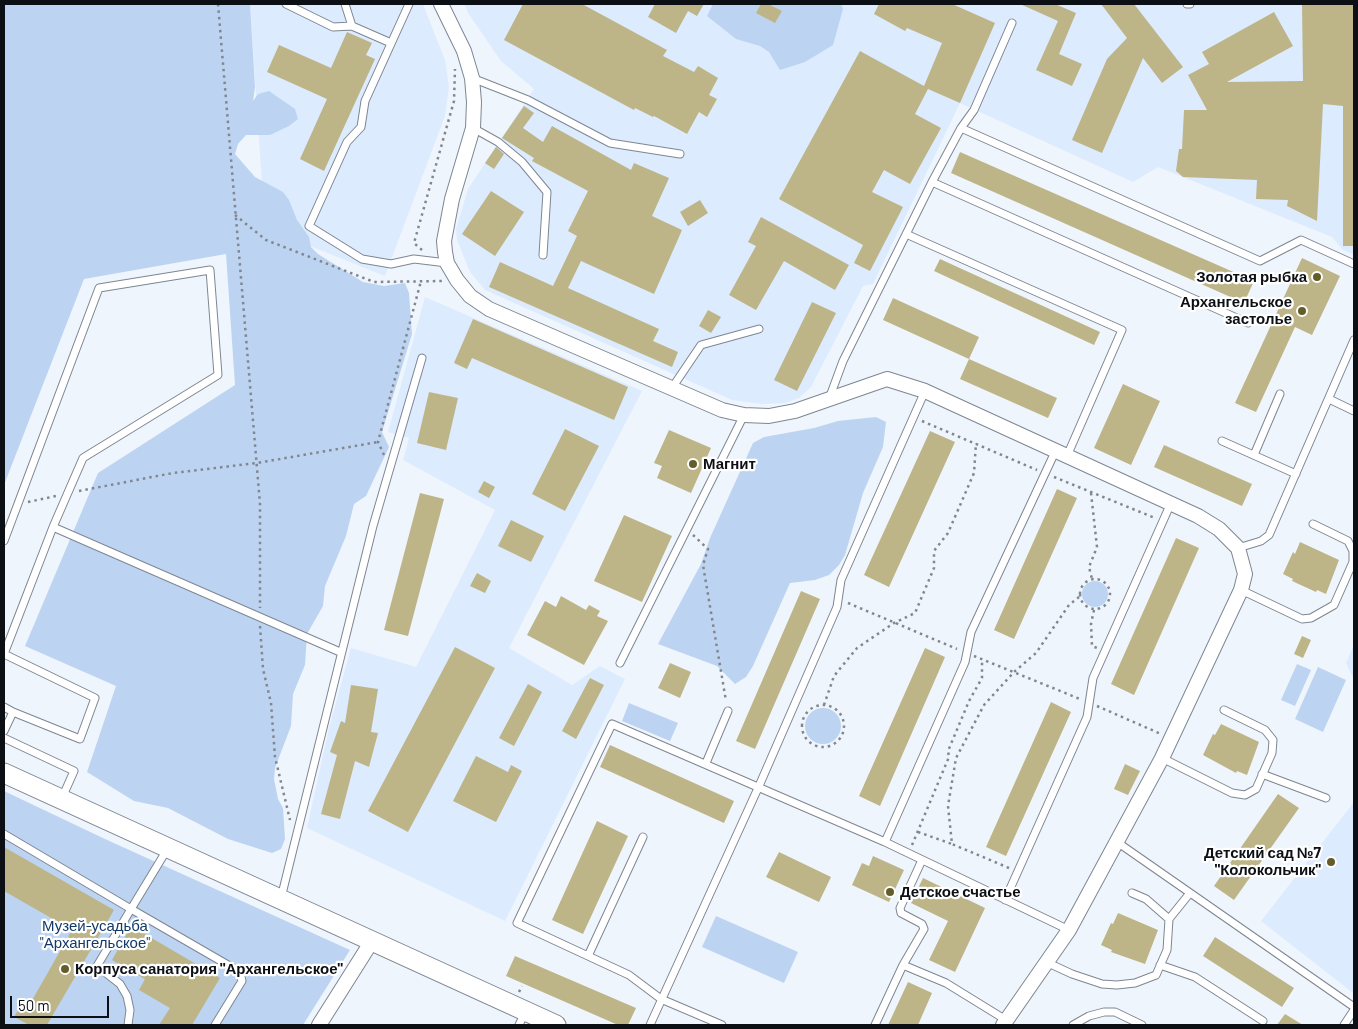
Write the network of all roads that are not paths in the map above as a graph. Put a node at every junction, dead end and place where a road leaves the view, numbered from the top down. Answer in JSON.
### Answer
{"nodes":[{"id":1,"x":286,"y":4,"type":"edge"},
{"id":2,"x":345,"y":4,"type":"edge"},
{"id":3,"x":409,"y":4,"type":"edge"},
{"id":4,"x":441,"y":4,"type":"edge"},
{"id":5,"x":1012,"y":23,"type":"dead end"},
{"id":6,"x":352,"y":26,"type":"junction"},
{"id":7,"x":391,"y":43,"type":"junction"},
{"id":8,"x":472,"y":78,"type":"junction"},
{"id":9,"x":473,"y":128,"type":"junction"},
{"id":10,"x":961,"y":128,"type":"junction"},
{"id":11,"x":680,"y":154,"type":"dead end"},
{"id":12,"x":932,"y":182,"type":"junction"},
{"id":13,"x":906,"y":234,"type":"junction"},
{"id":14,"x":543,"y":255,"type":"dead end"},
{"id":15,"x":447,"y":263,"type":"junction"},
{"id":16,"x":1354,"y":264,"type":"edge"},
{"id":17,"x":1248,"y":323,"type":"dead end"},
{"id":18,"x":758,"y":330,"type":"dead end"},
{"id":19,"x":1354,"y":340,"type":"edge"},
{"id":20,"x":422,"y":358,"type":"dead end"},
{"id":21,"x":672,"y":388,"type":"junction"},
{"id":22,"x":925,"y":391,"type":"junction"},
{"id":23,"x":1280,"y":394,"type":"dead end"},
{"id":24,"x":828,"y":399,"type":"junction"},
{"id":25,"x":1329,"y":399,"type":"junction"},
{"id":26,"x":1354,"y":410,"type":"edge"},
{"id":27,"x":744,"y":415,"type":"junction"},
{"id":28,"x":1222,"y":441,"type":"dead end"},
{"id":29,"x":1061,"y":454,"type":"junction"},
{"id":30,"x":1254,"y":455,"type":"junction"},
{"id":31,"x":1296,"y":474,"type":"junction"},
{"id":32,"x":1171,"y":503,"type":"junction"},
{"id":33,"x":1313,"y":524,"type":"dead end"},
{"id":34,"x":53,"y":527,"type":"junction"},
{"id":35,"x":4,"y":541,"type":"edge"},
{"id":36,"x":1238,"y":548,"type":"junction"},
{"id":37,"x":1241,"y":590,"type":"junction"},
{"id":38,"x":340,"y":652,"type":"junction"},
{"id":39,"x":4,"y":654,"type":"edge"},
{"id":40,"x":620,"y":663,"type":"dead end"},
{"id":41,"x":4,"y":707,"type":"edge"},
{"id":42,"x":1224,"y":710,"type":"dead end"},
{"id":43,"x":728,"y":711,"type":"road end"},
{"id":44,"x":14,"y":712,"type":"junction"},
{"id":45,"x":4,"y":731,"type":"edge"},
{"id":46,"x":4,"y":738,"type":"edge"},
{"id":47,"x":1162,"y":758,"type":"junction"},
{"id":48,"x":706,"y":764,"type":"junction"},
{"id":49,"x":4,"y":773,"type":"edge"},
{"id":50,"x":1262,"y":774,"type":"junction"},
{"id":51,"x":759,"y":786,"type":"junction"},
{"id":52,"x":1326,"y":798,"type":"dead end"},
{"id":53,"x":61,"y":799,"type":"junction"},
{"id":54,"x":4,"y":834,"type":"edge"},
{"id":55,"x":643,"y":837,"type":"dead end"},
{"id":56,"x":886,"y":842,"type":"junction"},
{"id":57,"x":1117,"y":842,"type":"junction"},
{"id":58,"x":169,"y":848,"type":"junction"},
{"id":59,"x":922,"y":860,"type":"junction"},
{"id":60,"x":1132,"y":892,"type":"dead end"},
{"id":61,"x":1190,"y":893,"type":"junction"},
{"id":62,"x":281,"y":898,"type":"junction"},
{"id":63,"x":1005,"y":900,"type":"junction"},
{"id":64,"x":131,"y":908,"type":"junction"},
{"id":65,"x":1170,"y":920,"type":"junction"},
{"id":66,"x":1069,"y":930,"type":"junction"},
{"id":67,"x":372,"y":941,"type":"junction"},
{"id":68,"x":588,"y":956,"type":"junction"},
{"id":69,"x":1046,"y":962,"type":"junction"},
{"id":70,"x":903,"y":964,"type":"junction"},
{"id":71,"x":1160,"y":965,"type":"junction"},
{"id":72,"x":661,"y":999,"type":"junction"},
{"id":73,"x":1354,"y":1009,"type":"edge"},
{"id":74,"x":522,"y":1018,"type":"edge"},
{"id":75,"x":1263,"y":1021,"type":"dead end"},
{"id":76,"x":1004,"y":1023,"type":"edge"},
{"id":77,"x":128,"y":1025,"type":"edge"},
{"id":78,"x":215,"y":1025,"type":"edge"},
{"id":79,"x":319,"y":1025,"type":"edge"},
{"id":80,"x":556,"y":1025,"type":"edge"},
{"id":81,"x":650,"y":1025,"type":"edge"},
{"id":82,"x":722,"y":1025,"type":"edge"},
{"id":83,"x":875,"y":1025,"type":"edge"},
{"id":84,"x":1073,"y":1025,"type":"edge"},
{"id":85,"x":1142,"y":1025,"type":"edge"},
{"id":86,"x":1344,"y":1025,"type":"edge"}],
"edges":[{"from":1,"to":6,"type":"lane"},
{"from":2,"to":6,"type":"lane"},
{"from":3,"to":7,"type":"lane"},
{"from":4,"to":8,"type":"street"},
{"from":5,"to":10,"type":"lane"},
{"from":6,"to":7,"type":"lane"},
{"from":7,"to":15,"type":"lane"},
{"from":8,"to":9,"type":"street"},
{"from":8,"to":11,"type":"lane"},
{"from":9,"to":14,"type":"lane"},
{"from":9,"to":15,"type":"street"},
{"from":10,"to":12,"type":"lane"},
{"from":10,"to":16,"type":"lane"},
{"from":12,"to":13,"type":"lane"},
{"from":12,"to":17,"type":"lane"},
{"from":13,"to":24,"type":"lane"},
{"from":13,"to":29,"type":"lane"},
{"from":15,"to":21,"type":"street"},
{"from":18,"to":21,"type":"lane"},
{"from":19,"to":25,"type":"lane"},
{"from":20,"to":38,"type":"lane"},
{"from":21,"to":27,"type":"street"},
{"from":22,"to":24,"type":"street"},
{"from":22,"to":29,"type":"street"},
{"from":22,"to":51,"type":"lane"},
{"from":23,"to":30,"type":"lane"},
{"from":24,"to":27,"type":"street"},
{"from":25,"to":26,"type":"lane"},
{"from":25,"to":31,"type":"lane"},
{"from":27,"to":40,"type":"lane"},
{"from":28,"to":30,"type":"lane"},
{"from":29,"to":32,"type":"street"},
{"from":29,"to":56,"type":"lane"},
{"from":30,"to":31,"type":"lane"},
{"from":31,"to":36,"type":"lane"},
{"from":32,"to":36,"type":"street"},
{"from":32,"to":63,"type":"lane"},
{"from":33,"to":37,"type":"lane"},
{"from":34,"to":35,"type":"lane"},
{"from":34,"to":38,"type":"lane"},
{"from":34,"to":39,"type":"lane"},
{"from":36,"to":37,"type":"street"},
{"from":37,"to":47,"type":"street"},
{"from":38,"to":62,"type":"lane"},
{"from":39,"to":44,"type":"lane"},
{"from":41,"to":44,"type":"lane"},
{"from":42,"to":50,"type":"lane"},
{"from":43,"to":48,"type":"lane"},
{"from":44,"to":45,"type":"lane"},
{"from":46,"to":53,"type":"lane"},
{"from":47,"to":50,"type":"lane"},
{"from":47,"to":57,"type":"street"},
{"from":48,"to":51,"type":"lane"},
{"from":48,"to":68,"type":"lane"},
{"from":49,"to":53,"type":"street"},
{"from":50,"to":52,"type":"lane"},
{"from":51,"to":56,"type":"lane"},
{"from":51,"to":72,"type":"lane"},
{"from":53,"to":58,"type":"street"},
{"from":54,"to":64,"type":"lane"},
{"from":55,"to":68,"type":"lane"},
{"from":56,"to":59,"type":"lane"},
{"from":57,"to":61,"type":"lane"},
{"from":57,"to":66,"type":"street"},
{"from":58,"to":62,"type":"street"},
{"from":58,"to":64,"type":"lane"},
{"from":59,"to":63,"type":"lane"},
{"from":59,"to":70,"type":"lane"},
{"from":60,"to":65,"type":"lane"},
{"from":61,"to":65,"type":"lane"},
{"from":61,"to":73,"type":"lane"},
{"from":62,"to":67,"type":"street"},
{"from":63,"to":66,"type":"lane"},
{"from":64,"to":77,"type":"lane"},
{"from":64,"to":78,"type":"lane"},
{"from":65,"to":71,"type":"lane"},
{"from":66,"to":69,"type":"street"},
{"from":67,"to":74,"type":"street"},
{"from":67,"to":79,"type":"street"},
{"from":68,"to":72,"type":"lane"},
{"from":69,"to":71,"type":"lane"},
{"from":69,"to":76,"type":"street"},
{"from":70,"to":76,"type":"lane"},
{"from":70,"to":83,"type":"lane"},
{"from":71,"to":75,"type":"lane"},
{"from":72,"to":81,"type":"lane"},
{"from":72,"to":82,"type":"lane"},
{"from":73,"to":86,"type":"lane"},
{"from":74,"to":80,"type":"street"},
{"from":84,"to":85,"type":"lane"}]}
